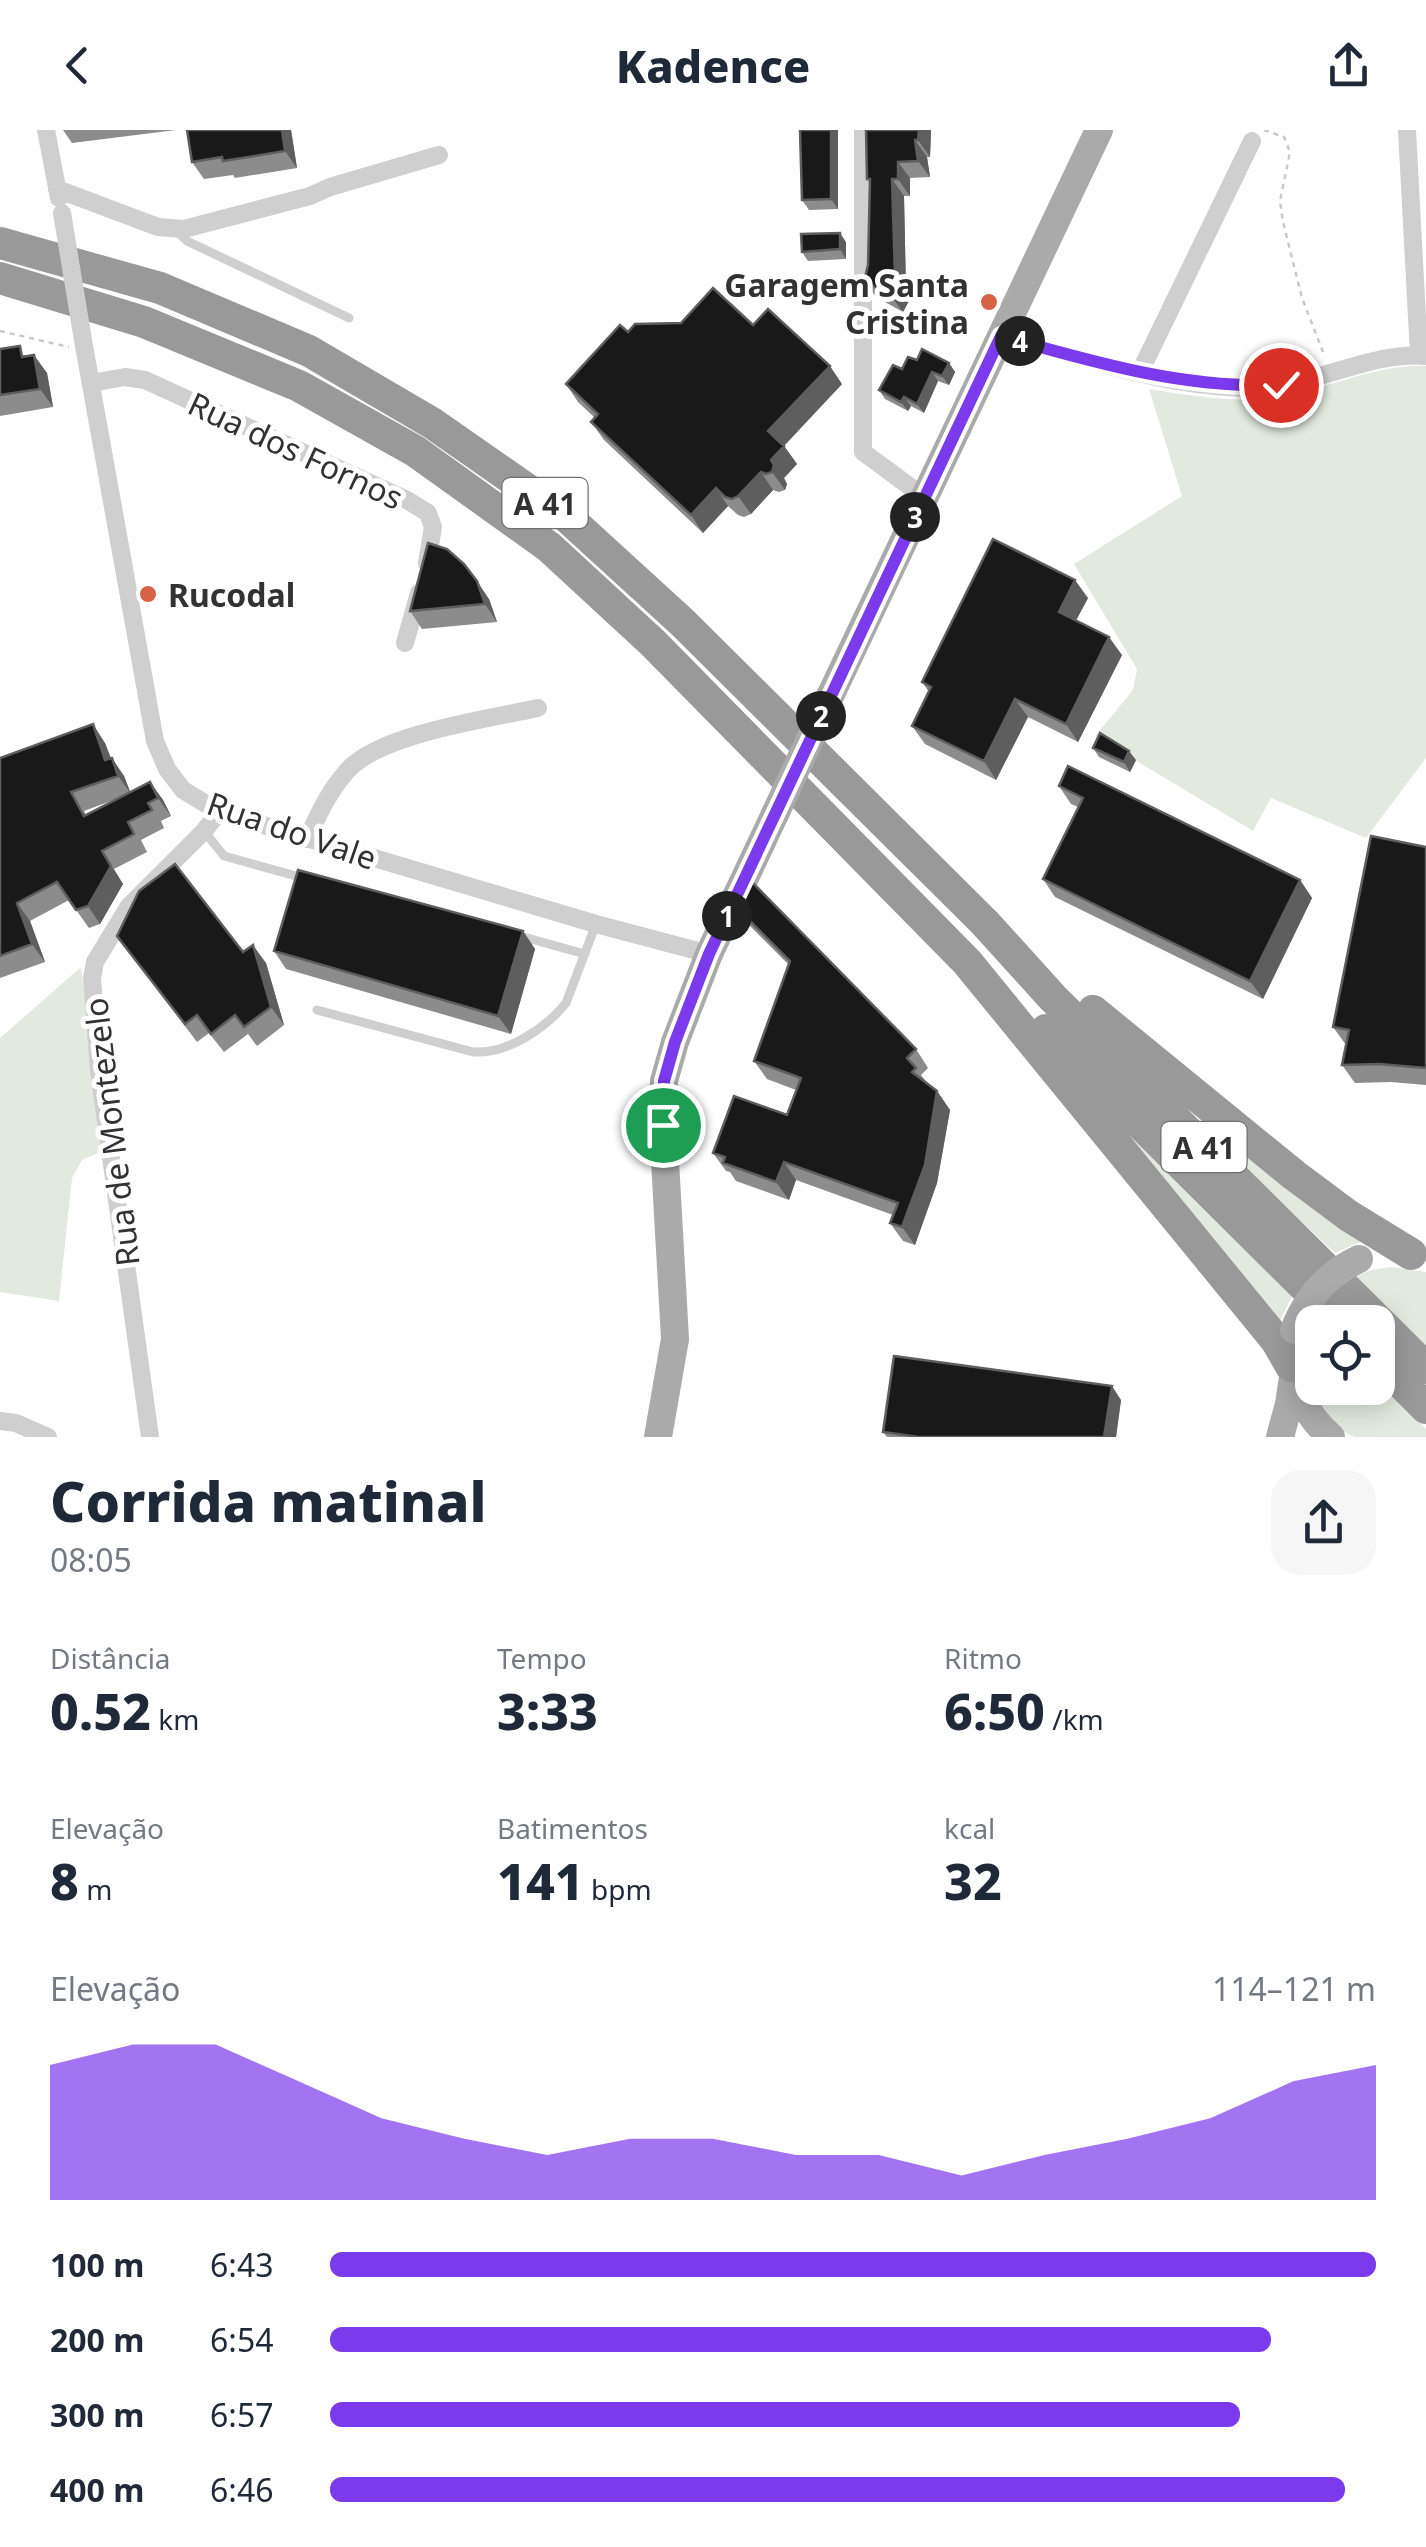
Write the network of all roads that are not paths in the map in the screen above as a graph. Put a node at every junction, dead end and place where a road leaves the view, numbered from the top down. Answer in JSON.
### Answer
{"nodes":[{"id":1,"x":46,"y":130,"type":"edge"},
{"id":2,"x":863,"y":130,"type":"edge"},
{"id":3,"x":1099,"y":130,"type":"edge"},
{"id":4,"x":1407,"y":130,"type":"edge"},
{"id":5,"x":1258,"y":136,"type":"edge"},
{"id":6,"x":438,"y":155,"type":"dead end"},
{"id":7,"x":57,"y":190,"type":"junction"},
{"id":8,"x":172,"y":228,"type":"junction"},
{"id":9,"x":0,"y":242,"type":"edge"},
{"id":10,"x":0,"y":278,"type":"edge"},
{"id":11,"x":350,"y":318,"type":"dead end"},
{"id":12,"x":1001,"y":336,"type":"junction"},
{"id":13,"x":1423,"y":355,"type":"edge"},
{"id":14,"x":1140,"y":372,"type":"junction"},
{"id":15,"x":91,"y":383,"type":"junction"},
{"id":16,"x":924,"y":497,"type":"junction"},
{"id":17,"x":405,"y":643,"type":"dead end"},
{"id":18,"x":538,"y":708,"type":"dead end"},
{"id":19,"x":219,"y":812,"type":"junction"},
{"id":20,"x":204,"y":831,"type":"junction"},
{"id":21,"x":307,"y":839,"type":"junction"},
{"id":22,"x":327,"y":884,"type":"edge"},
{"id":23,"x":596,"y":924,"type":"junction"},
{"id":24,"x":985,"y":924,"type":"junction"},
{"id":25,"x":511,"y":934,"type":"edge"},
{"id":26,"x":585,"y":954,"type":"junction"},
{"id":27,"x":709,"y":954,"type":"junction"},
{"id":28,"x":966,"y":962,"type":"junction"},
{"id":29,"x":317,"y":1010,"type":"dead end"},
{"id":30,"x":1421,"y":1256,"type":"edge"},
{"id":31,"x":1323,"y":1305,"type":"edge"},
{"id":32,"x":1426,"y":1368,"type":"edge"},
{"id":33,"x":1292,"y":1370,"type":"junction"},
{"id":34,"x":1395,"y":1377,"type":"edge"},
{"id":35,"x":1426,"y":1408,"type":"edge"},
{"id":36,"x":0,"y":1421,"type":"edge"},
{"id":37,"x":48,"y":1437,"type":"edge"},
{"id":38,"x":150,"y":1437,"type":"edge"},
{"id":39,"x":658,"y":1437,"type":"edge"},
{"id":40,"x":1280,"y":1437,"type":"edge"},
{"id":41,"x":1331,"y":1437,"type":"edge"}],
"edges":[{"from":1,"to":7,"type":"street","name":"Rua do Vale"},
{"from":2,"to":16,"type":"street"},
{"from":3,"to":12,"type":"main road"},
{"from":4,"to":13,"type":"street"},
{"from":5,"to":14,"type":"street"},
{"from":6,"to":8,"type":"street"},
{"from":7,"to":8,"type":"street"},
{"from":7,"to":15,"type":"street","name":"Rua do Vale","bridge":true},
{"from":8,"to":11,"type":"lane"},
{"from":9,"to":24,"type":"highway","number":"A 41"},
{"from":10,"to":28,"type":"highway","number":"A 41"},
{"from":12,"to":14,"type":"street"},
{"from":12,"to":16,"type":"main road"},
{"from":13,"to":14,"type":"street"},
{"from":15,"to":17,"type":"street","name":"Rua dos Fornos"},
{"from":15,"to":19,"type":"street","name":"Rua do Vale"},
{"from":16,"to":27,"type":"main road","bridge":true},
{"from":18,"to":21,"type":"street"},
{"from":19,"to":20,"type":"street","name":"Rua de Montezelo"},
{"from":19,"to":21,"type":"street","name":"Rua do Vale"},
{"from":20,"to":22,"type":"lane"},
{"from":20,"to":38,"type":"street","name":"Rua de Montezelo"},
{"from":21,"to":23,"type":"street","name":"Rua do Vale"},
{"from":23,"to":26,"type":"lane"},
{"from":23,"to":27,"type":"street","name":"Rua do Vale"},
{"from":24,"to":30,"type":"highway"},
{"from":24,"to":32,"type":"highway","number":"A 41"},
{"from":25,"to":26,"type":"lane"},
{"from":26,"to":29,"type":"lane"},
{"from":27,"to":39,"type":"main road"},
{"from":28,"to":31,"type":"highway","number":"A 41"},
{"from":28,"to":33,"type":"highway"},
{"from":30,"to":33,"type":"main road","bridge":true},
{"from":33,"to":40,"type":"main road"},
{"from":33,"to":41,"type":"main road"},
{"from":34,"to":35,"type":"highway"},
{"from":36,"to":37,"type":"street"}]}
